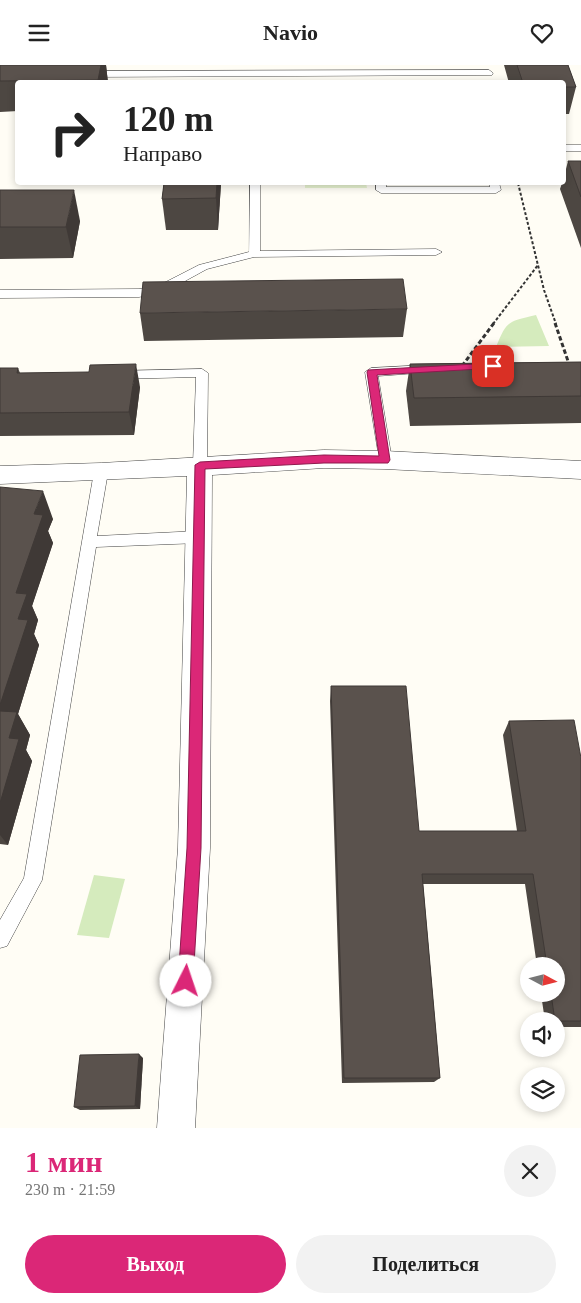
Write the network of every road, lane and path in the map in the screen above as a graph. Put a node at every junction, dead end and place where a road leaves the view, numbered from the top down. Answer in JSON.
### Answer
{"nodes":[{"id":1,"x":488,"y":69,"type":"edge"},
{"id":2,"x":78,"y":74,"type":"edge"},
{"id":3,"x":257,"y":78,"type":"edge"},
{"id":4,"x":376,"y":78,"type":"edge"},
{"id":5,"x":566,"y":148,"type":"edge"},
{"id":6,"x":581,"y":148,"type":"edge"},
{"id":7,"x":255,"y":185,"type":"edge"},
{"id":8,"x":380,"y":185,"type":"edge"},
{"id":9,"x":495,"y":185,"type":"edge"},
{"id":10,"x":518,"y":185,"type":"edge"},
{"id":11,"x":436,"y":252,"type":"dead end"},
{"id":12,"x":254,"y":254,"type":"junction"},
{"id":13,"x":538,"y":264,"type":"junction"},
{"id":14,"x":0,"y":294,"type":"edge"},
{"id":15,"x":569,"y":364,"type":"edge"},
{"id":16,"x":460,"y":367,"type":"joint"},
{"id":17,"x":106,"y":375,"type":"edge"},
{"id":18,"x":385,"y":460,"type":"junction"},
{"id":19,"x":200,"y":465,"type":"junction"},
{"id":20,"x":581,"y":470,"type":"edge"},
{"id":21,"x":101,"y":472,"type":"junction"},
{"id":22,"x":0,"y":475,"type":"edge"},
{"id":23,"x":199,"y":537,"type":"junction"},
{"id":24,"x":90,"y":543,"type":"junction"},
{"id":25,"x":0,"y":939,"type":"edge"},
{"id":26,"x":176,"y":1128,"type":"edge"}],
"edges":[{"from":1,"to":4,"type":"lane"},
{"from":2,"to":3,"type":"lane"},
{"from":3,"to":4,"type":"lane"},
{"from":5,"to":6,"type":"lane"},
{"from":7,"to":12,"type":"lane"},
{"from":8,"to":9,"type":"lane"},
{"from":10,"to":13,"type":"path"},
{"from":11,"to":12,"type":"lane"},
{"from":12,"to":14,"type":"lane"},
{"from":13,"to":15,"type":"path"},
{"from":13,"to":16,"type":"path"},
{"from":16,"to":18,"type":"lane"},
{"from":17,"to":19,"type":"lane"},
{"from":18,"to":19,"type":"street"},
{"from":18,"to":20,"type":"street"},
{"from":19,"to":21,"type":"street"},
{"from":19,"to":23,"type":"street"},
{"from":21,"to":22,"type":"street"},
{"from":21,"to":24,"type":"lane"},
{"from":23,"to":24,"type":"lane"},
{"from":23,"to":26,"type":"street"},
{"from":24,"to":25,"type":"lane"}]}
